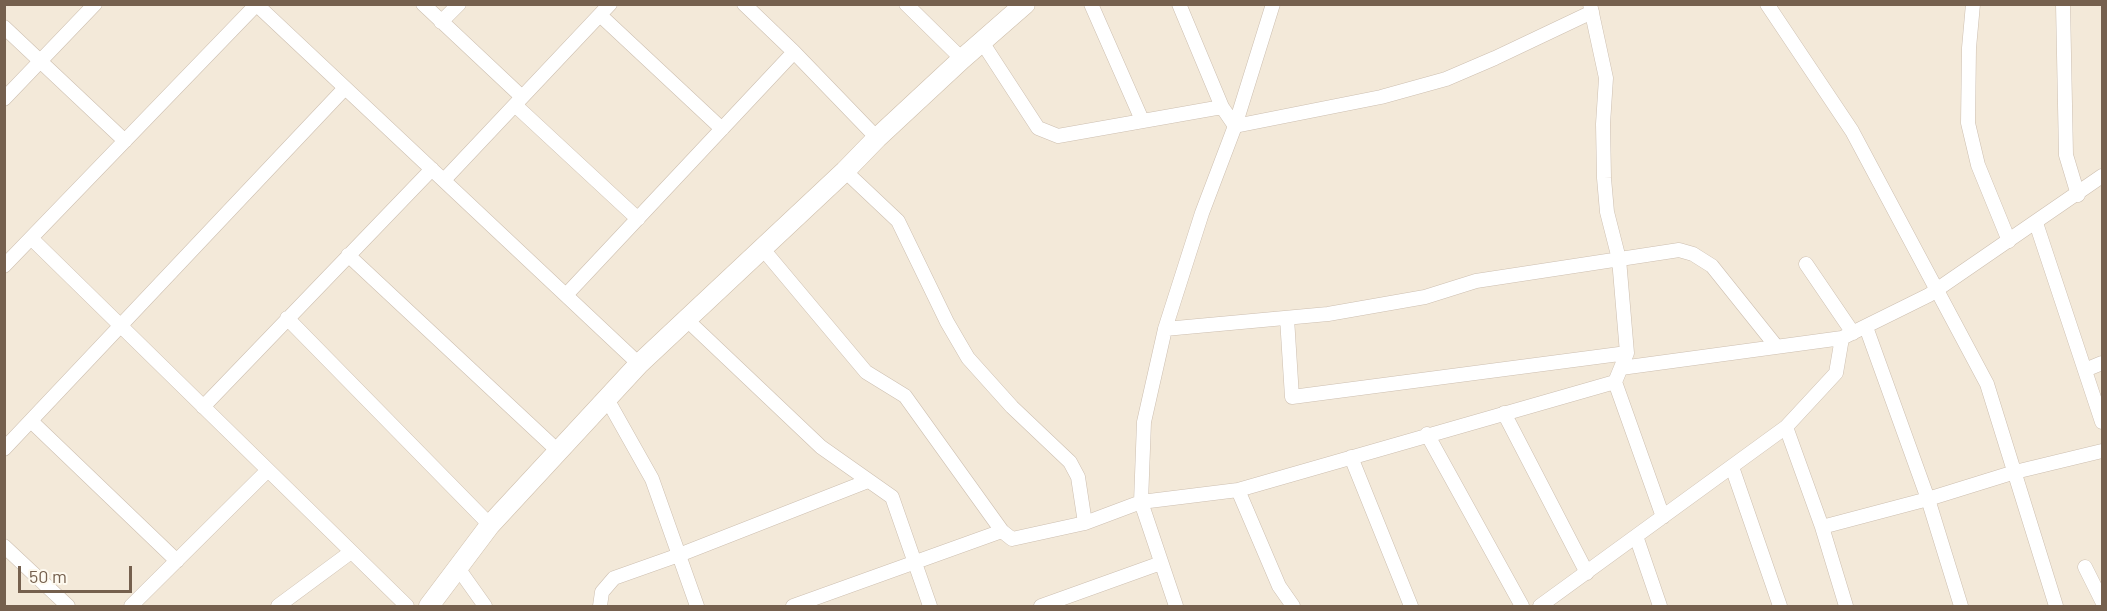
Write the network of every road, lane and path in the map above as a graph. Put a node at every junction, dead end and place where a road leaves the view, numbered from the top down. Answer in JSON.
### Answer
{"nodes":[{"id":1,"x":95,"y":4,"type":"edge"},
{"id":2,"x":423,"y":4,"type":"edge"},
{"id":3,"x":459,"y":4,"type":"edge"},
{"id":4,"x":744,"y":4,"type":"edge"},
{"id":5,"x":906,"y":4,"type":"edge"},
{"id":6,"x":1025,"y":4,"type":"edge"},
{"id":7,"x":1091,"y":4,"type":"edge"},
{"id":8,"x":1179,"y":4,"type":"edge"},
{"id":9,"x":1273,"y":4,"type":"edge"},
{"id":10,"x":1767,"y":4,"type":"edge"},
{"id":11,"x":1973,"y":4,"type":"edge"},
{"id":12,"x":2063,"y":4,"type":"edge"},
{"id":13,"x":257,"y":5,"type":"edge"},
{"id":14,"x":1591,"y":8,"type":"edge"},
{"id":15,"x":605,"y":10,"type":"edge"},
{"id":16,"x":441,"y":22,"type":"junction"},
{"id":17,"x":4,"y":27,"type":"edge"},
{"id":18,"x":982,"y":42,"type":"junction"},
{"id":19,"x":794,"y":52,"type":"junction"},
{"id":20,"x":962,"y":58,"type":"junction"},
{"id":21,"x":41,"y":61,"type":"junction"},
{"id":22,"x":345,"y":88,"type":"junction"},
{"id":23,"x":4,"y":99,"type":"edge"},
{"id":24,"x":519,"y":101,"type":"junction"},
{"id":25,"x":1222,"y":107,"type":"junction"},
{"id":26,"x":1142,"y":120,"type":"junction"},
{"id":27,"x":1235,"y":126,"type":"junction"},
{"id":28,"x":722,"y":129,"type":"junction"},
{"id":29,"x":877,"y":138,"type":"junction"},
{"id":30,"x":125,"y":141,"type":"junction"},
{"id":31,"x":432,"y":169,"type":"junction"},
{"id":32,"x":845,"y":171,"type":"junction"},
{"id":33,"x":2103,"y":176,"type":"edge"},
{"id":34,"x":444,"y":180,"type":"junction"},
{"id":35,"x":2078,"y":195,"type":"junction"},
{"id":36,"x":638,"y":219,"type":"junction"},
{"id":37,"x":2036,"y":223,"type":"junction"},
{"id":38,"x":31,"y":238,"type":"junction"},
{"id":39,"x":2009,"y":241,"type":"junction"},
{"id":40,"x":762,"y":248,"type":"junction"},
{"id":41,"x":348,"y":255,"type":"junction"},
{"id":42,"x":1619,"y":259,"type":"junction"},
{"id":43,"x":1806,"y":264,"type":"dead end"},
{"id":44,"x":4,"y":266,"type":"edge"},
{"id":45,"x":1938,"y":289,"type":"junction"},
{"id":46,"x":566,"y":295,"type":"junction"},
{"id":47,"x":287,"y":318,"type":"junction"},
{"id":48,"x":1287,"y":318,"type":"junction"},
{"id":49,"x":686,"y":319,"type":"junction"},
{"id":50,"x":121,"y":326,"type":"junction"},
{"id":51,"x":1165,"y":329,"type":"junction"},
{"id":52,"x":1854,"y":332,"type":"junction"},
{"id":53,"x":1776,"y":346,"type":"junction"},
{"id":54,"x":1627,"y":353,"type":"junction"},
{"id":55,"x":2103,"y":363,"type":"edge"},
{"id":56,"x":639,"y":364,"type":"junction"},
{"id":57,"x":1621,"y":368,"type":"junction"},
{"id":58,"x":2085,"y":370,"type":"junction"},
{"id":59,"x":1615,"y":382,"type":"junction"},
{"id":60,"x":607,"y":399,"type":"junction"},
{"id":61,"x":203,"y":407,"type":"junction"},
{"id":62,"x":1504,"y":413,"type":"junction"},
{"id":63,"x":31,"y":421,"type":"junction"},
{"id":64,"x":2103,"y":422,"type":"edge"},
{"id":65,"x":1786,"y":427,"type":"junction"},
{"id":66,"x":1427,"y":434,"type":"junction"},
{"id":67,"x":4,"y":449,"type":"edge"},
{"id":68,"x":558,"y":451,"type":"junction"},
{"id":69,"x":2103,"y":451,"type":"edge"},
{"id":70,"x":1351,"y":457,"type":"junction"},
{"id":71,"x":1732,"y":467,"type":"junction"},
{"id":72,"x":268,"y":470,"type":"junction"},
{"id":73,"x":2015,"y":472,"type":"junction"},
{"id":74,"x":868,"y":481,"type":"junction"},
{"id":75,"x":1238,"y":490,"type":"junction"},
{"id":76,"x":1928,"y":499,"type":"junction"},
{"id":77,"x":1142,"y":502,"type":"junction"},
{"id":78,"x":1663,"y":517,"type":"junction"},
{"id":79,"x":1084,"y":523,"type":"junction"},
{"id":80,"x":490,"y":525,"type":"junction"},
{"id":81,"x":1822,"y":527,"type":"junction"},
{"id":82,"x":1002,"y":531,"type":"junction"},
{"id":83,"x":1636,"y":536,"type":"junction"},
{"id":84,"x":4,"y":546,"type":"edge"},
{"id":85,"x":351,"y":552,"type":"junction"},
{"id":86,"x":679,"y":555,"type":"junction"},
{"id":87,"x":177,"y":561,"type":"junction"},
{"id":88,"x":915,"y":563,"type":"junction"},
{"id":89,"x":1161,"y":563,"type":"junction"},
{"id":90,"x":2085,"y":567,"type":"dead end"},
{"id":91,"x":458,"y":568,"type":"junction"},
{"id":92,"x":1587,"y":573,"type":"junction"},
{"id":93,"x":2103,"y":601,"type":"edge"},
{"id":94,"x":68,"y":606,"type":"edge"},
{"id":95,"x":131,"y":606,"type":"edge"},
{"id":96,"x":278,"y":606,"type":"edge"},
{"id":97,"x":406,"y":606,"type":"edge"},
{"id":98,"x":429,"y":606,"type":"edge"},
{"id":99,"x":485,"y":606,"type":"edge"},
{"id":100,"x":600,"y":606,"type":"edge"},
{"id":101,"x":697,"y":606,"type":"edge"},
{"id":102,"x":793,"y":606,"type":"edge"},
{"id":103,"x":930,"y":606,"type":"edge"},
{"id":104,"x":1041,"y":606,"type":"edge"},
{"id":105,"x":1176,"y":606,"type":"edge"},
{"id":106,"x":1293,"y":606,"type":"edge"},
{"id":107,"x":1411,"y":606,"type":"edge"},
{"id":108,"x":1521,"y":606,"type":"edge"},
{"id":109,"x":1540,"y":606,"type":"edge"},
{"id":110,"x":1659,"y":606,"type":"edge"},
{"id":111,"x":1780,"y":606,"type":"edge"},
{"id":112,"x":1846,"y":606,"type":"edge"},
{"id":113,"x":1961,"y":606,"type":"edge"},
{"id":114,"x":2056,"y":606,"type":"edge"}],
"edges":[{"from":1,"to":21,"type":"street"},
{"from":2,"to":16,"type":"street"},
{"from":3,"to":16,"type":"street"},
{"from":4,"to":19,"type":"street"},
{"from":5,"to":20,"type":"street"},
{"from":6,"to":18,"type":"main road"},
{"from":7,"to":26,"type":"street"},
{"from":8,"to":25,"type":"street"},
{"from":9,"to":27,"type":"street"},
{"from":10,"to":45,"type":"street"},
{"from":11,"to":39,"type":"street"},
{"from":12,"to":35,"type":"street"},
{"from":13,"to":22,"type":"street"},
{"from":13,"to":30,"type":"street"},
{"from":14,"to":27,"type":"street"},
{"from":14,"to":42,"type":"street"},
{"from":15,"to":24,"type":"street"},
{"from":15,"to":28,"type":"street"},
{"from":16,"to":24,"type":"street"},
{"from":17,"to":21,"type":"street"},
{"from":18,"to":20,"type":"main road"},
{"from":18,"to":26,"type":"street"},
{"from":19,"to":28,"type":"street"},
{"from":19,"to":29,"type":"street"},
{"from":20,"to":29,"type":"main road"},
{"from":21,"to":23,"type":"street"},
{"from":21,"to":30,"type":"street"},
{"from":22,"to":31,"type":"street"},
{"from":22,"to":50,"type":"street"},
{"from":24,"to":34,"type":"street"},
{"from":24,"to":36,"type":"street"},
{"from":25,"to":26,"type":"street"},
{"from":25,"to":27,"type":"street"},
{"from":27,"to":51,"type":"street"},
{"from":28,"to":36,"type":"street"},
{"from":29,"to":32,"type":"main road"},
{"from":30,"to":38,"type":"street"},
{"from":31,"to":34,"type":"street"},
{"from":31,"to":41,"type":"street"},
{"from":32,"to":40,"type":"main road"},
{"from":32,"to":79,"type":"street"},
{"from":33,"to":35,"type":"street"},
{"from":34,"to":46,"type":"street"},
{"from":35,"to":37,"type":"street"},
{"from":36,"to":46,"type":"street"},
{"from":37,"to":39,"type":"street"},
{"from":37,"to":58,"type":"street"},
{"from":38,"to":44,"type":"street"},
{"from":38,"to":50,"type":"street"},
{"from":39,"to":45,"type":"street"},
{"from":40,"to":49,"type":"main road"},
{"from":40,"to":82,"type":"street"},
{"from":41,"to":47,"type":"street"},
{"from":41,"to":68,"type":"street"},
{"from":42,"to":48,"type":"street"},
{"from":42,"to":53,"type":"street"},
{"from":42,"to":54,"type":"street"},
{"from":43,"to":52,"type":"street"},
{"from":45,"to":52,"type":"street"},
{"from":45,"to":73,"type":"street"},
{"from":46,"to":56,"type":"street"},
{"from":47,"to":61,"type":"street"},
{"from":47,"to":80,"type":"street"},
{"from":48,"to":51,"type":"street"},
{"from":48,"to":54,"type":"street"},
{"from":49,"to":56,"type":"main road"},
{"from":49,"to":74,"type":"street"},
{"from":50,"to":61,"type":"street"},
{"from":50,"to":63,"type":"street"},
{"from":51,"to":77,"type":"street"},
{"from":52,"to":53,"type":"street"},
{"from":52,"to":65,"type":"street"},
{"from":52,"to":76,"type":"street"},
{"from":53,"to":57,"type":"street"},
{"from":54,"to":57,"type":"street"},
{"from":55,"to":58,"type":"street"},
{"from":56,"to":60,"type":"main road"},
{"from":57,"to":59,"type":"street"},
{"from":58,"to":64,"type":"street"},
{"from":59,"to":62,"type":"street"},
{"from":59,"to":78,"type":"street"},
{"from":60,"to":68,"type":"main road"},
{"from":60,"to":86,"type":"street"},
{"from":61,"to":72,"type":"street"},
{"from":62,"to":66,"type":"street"},
{"from":62,"to":92,"type":"street"},
{"from":63,"to":67,"type":"street"},
{"from":63,"to":87,"type":"street"},
{"from":65,"to":71,"type":"street"},
{"from":65,"to":81,"type":"street"},
{"from":66,"to":70,"type":"street"},
{"from":66,"to":108,"type":"street"},
{"from":68,"to":80,"type":"main road"},
{"from":69,"to":73,"type":"street"},
{"from":70,"to":75,"type":"street"},
{"from":70,"to":107,"type":"street"},
{"from":71,"to":78,"type":"street"},
{"from":71,"to":111,"type":"street"},
{"from":72,"to":85,"type":"street"},
{"from":72,"to":87,"type":"street"},
{"from":73,"to":76,"type":"street"},
{"from":73,"to":114,"type":"street"},
{"from":74,"to":86,"type":"street"},
{"from":74,"to":88,"type":"street"},
{"from":75,"to":77,"type":"street"},
{"from":75,"to":106,"type":"street"},
{"from":76,"to":81,"type":"street"},
{"from":76,"to":113,"type":"street"},
{"from":77,"to":79,"type":"street"},
{"from":77,"to":89,"type":"street"},
{"from":78,"to":83,"type":"street"},
{"from":79,"to":82,"type":"street"},
{"from":80,"to":91,"type":"main road"},
{"from":81,"to":112,"type":"street"},
{"from":82,"to":88,"type":"street"},
{"from":83,"to":92,"type":"street"},
{"from":83,"to":110,"type":"street"},
{"from":84,"to":94,"type":"street"},
{"from":85,"to":96,"type":"street"},
{"from":85,"to":97,"type":"street"},
{"from":86,"to":100,"type":"street"},
{"from":86,"to":101,"type":"street"},
{"from":87,"to":95,"type":"street"},
{"from":88,"to":102,"type":"street"},
{"from":88,"to":103,"type":"street"},
{"from":89,"to":104,"type":"street"},
{"from":89,"to":105,"type":"street"},
{"from":90,"to":93,"type":"street"},
{"from":91,"to":98,"type":"main road"},
{"from":91,"to":99,"type":"street"},
{"from":92,"to":109,"type":"street"}]}
